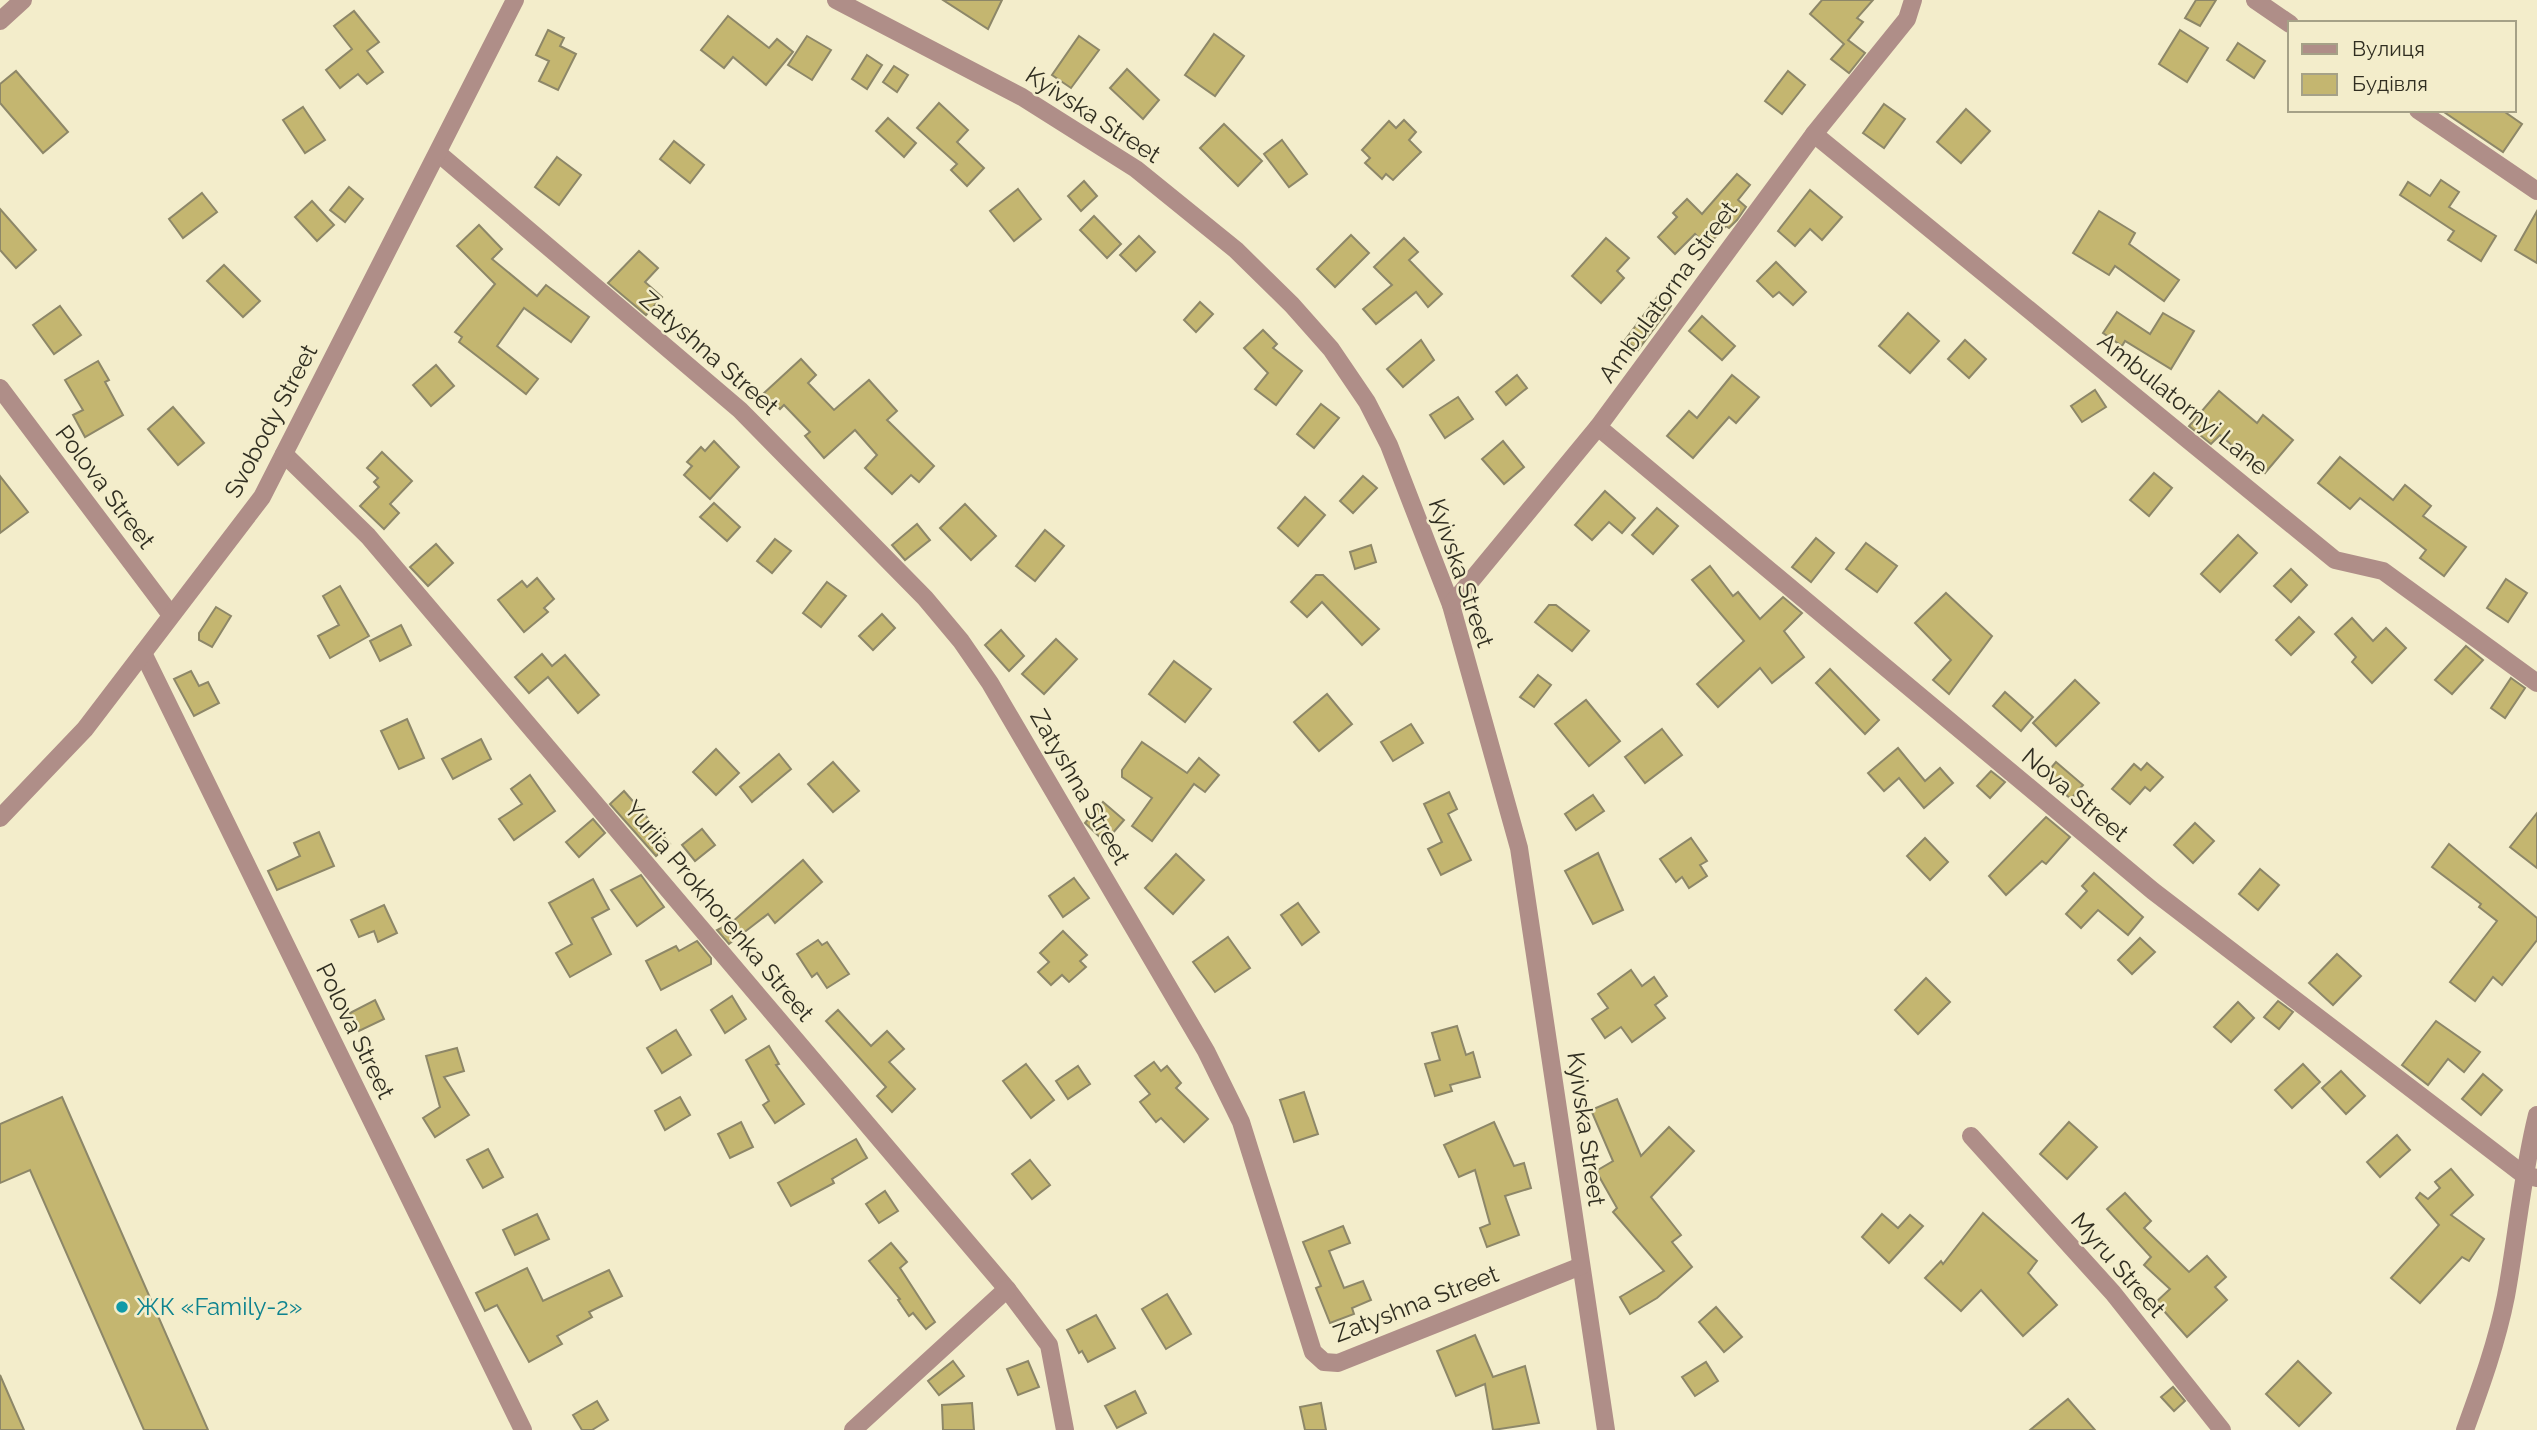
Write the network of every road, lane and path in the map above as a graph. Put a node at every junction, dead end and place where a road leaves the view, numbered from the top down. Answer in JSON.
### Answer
{"nodes":[{"id":1,"x":23,"y":0,"type":"edge"},
{"id":2,"x":515,"y":0,"type":"edge"},
{"id":3,"x":835,"y":0,"type":"edge"},
{"id":4,"x":1913,"y":0,"type":"edge"},
{"id":5,"x":2255,"y":0,"type":"edge"},
{"id":6,"x":0,"y":21,"type":"edge"},
{"id":7,"x":2288,"y":23,"type":"edge"},
{"id":8,"x":2421,"y":112,"type":"edge"},
{"id":9,"x":1814,"y":134,"type":"junction"},
{"id":10,"x":438,"y":153,"type":"junction"},
{"id":11,"x":2537,"y":191,"type":"edge"},
{"id":12,"x":0,"y":388,"type":"edge"},
{"id":13,"x":1598,"y":427,"type":"junction"},
{"id":14,"x":284,"y":454,"type":"junction"},
{"id":15,"x":1451,"y":605,"type":"junction"},
{"id":16,"x":171,"y":615,"type":"junction"},
{"id":17,"x":143,"y":653,"type":"junction"},
{"id":18,"x":2537,"y":683,"type":"edge"},
{"id":19,"x":0,"y":818,"type":"edge"},
{"id":20,"x":2537,"y":1115,"type":"edge"},
{"id":21,"x":1971,"y":1136,"type":"dead end"},
{"id":22,"x":2530,"y":1177,"type":"edge"},
{"id":23,"x":1581,"y":1266,"type":"junction"},
{"id":24,"x":1007,"y":1289,"type":"junction"},
{"id":25,"x":523,"y":1430,"type":"edge"},
{"id":26,"x":853,"y":1430,"type":"edge"},
{"id":27,"x":1065,"y":1430,"type":"edge"},
{"id":28,"x":1606,"y":1430,"type":"edge"},
{"id":29,"x":2222,"y":1430,"type":"edge"},
{"id":30,"x":2465,"y":1430,"type":"edge"}],
"edges":[{"from":1,"to":6,"type":"street"},
{"from":2,"to":10,"type":"street","name":"Svobody Street"},
{"from":3,"to":15,"type":"street","name":"Kyivska Street"},
{"from":4,"to":9,"type":"street","name":"Ambulatorna Street"},
{"from":5,"to":7,"type":"street"},
{"from":8,"to":11,"type":"street"},
{"from":9,"to":13,"type":"street","name":"Ambulatorna Street"},
{"from":9,"to":18,"type":"street","name":"Ambulatornyi Lane"},
{"from":10,"to":14,"type":"street","name":"Svobody Street"},
{"from":10,"to":23,"type":"street","name":"Zatyshna Street"},
{"from":12,"to":16,"type":"street","name":"Polova Street"},
{"from":13,"to":15,"type":"street","name":"Ambulatorna Street"},
{"from":13,"to":22,"type":"street","name":"Nova Street"},
{"from":14,"to":16,"type":"street","name":"Svobody Street"},
{"from":14,"to":24,"type":"street","name":"Yuriia Prokhorenka Street"},
{"from":15,"to":23,"type":"street","name":"Kyivska Street"},
{"from":16,"to":17,"type":"street","name":"Svobody Street"},
{"from":17,"to":19,"type":"street","name":"Svobody Street"},
{"from":17,"to":25,"type":"street","name":"Polova Street"},
{"from":20,"to":22,"type":"street"},
{"from":21,"to":29,"type":"street","name":"Myru Street"},
{"from":22,"to":30,"type":"street"},
{"from":23,"to":28,"type":"street","name":"Kyivska Street"},
{"from":24,"to":26,"type":"street"},
{"from":24,"to":27,"type":"street","name":"Yuriia Prokhorenka Street"}]}
